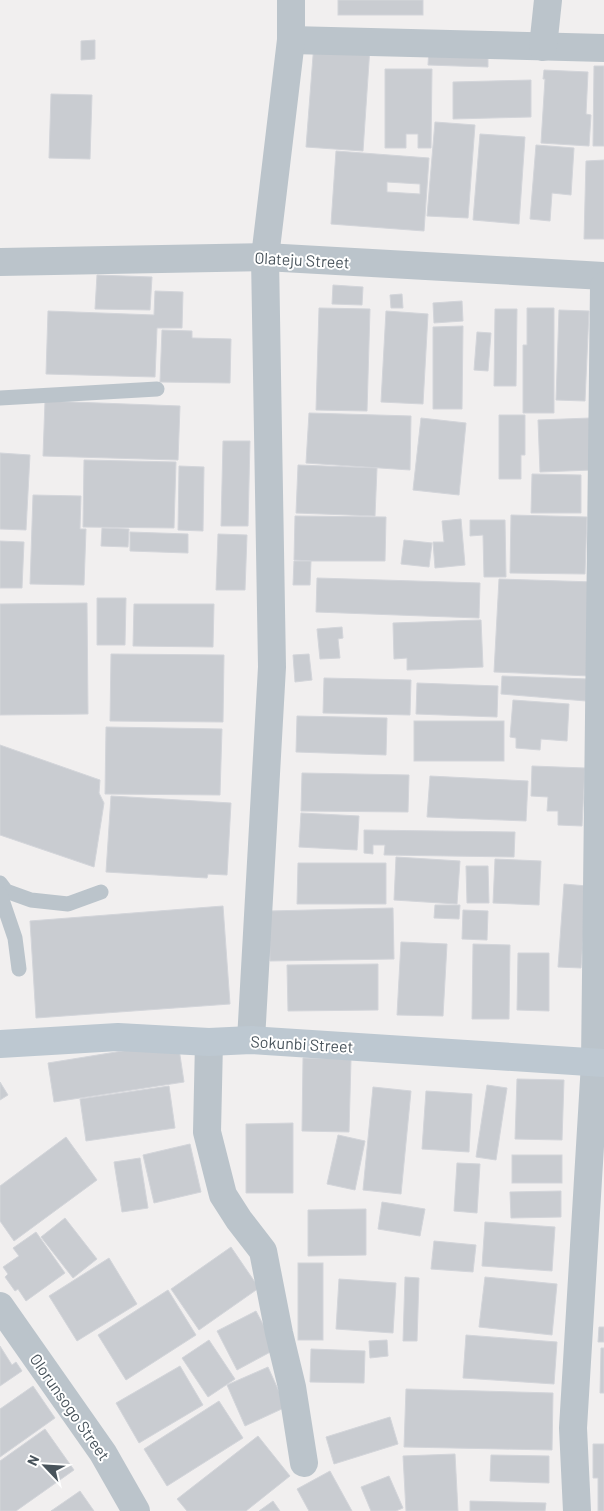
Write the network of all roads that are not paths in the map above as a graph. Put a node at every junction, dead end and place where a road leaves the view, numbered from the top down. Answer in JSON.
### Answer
{"nodes":[{"id":1,"x":291,"y":0,"type":"edge"},
{"id":2,"x":548,"y":0,"type":"edge"},
{"id":3,"x":291,"y":40,"type":"junction"},
{"id":4,"x":543,"y":47,"type":"junction"},
{"id":5,"x":604,"y":48,"type":"edge"},
{"id":6,"x":265,"y":257,"type":"junction"},
{"id":7,"x":0,"y":262,"type":"edge"},
{"id":8,"x":604,"y":276,"type":"edge"},
{"id":9,"x":604,"y":286,"type":"edge"},
{"id":10,"x":156,"y":389,"type":"dead end"},
{"id":11,"x":0,"y":398,"type":"edge"},
{"id":12,"x":0,"y":883,"type":"edge"},
{"id":13,"x":101,"y":892,"type":"dead end"},
{"id":14,"x":0,"y":894,"type":"edge"},
{"id":15,"x":19,"y":969,"type":"dead end"},
{"id":16,"x":251,"y":1040,"type":"junction"},
{"id":17,"x":209,"y":1042,"type":"junction"},
{"id":18,"x":0,"y":1044,"type":"edge"},
{"id":19,"x":599,"y":1063,"type":"edge"},
{"id":20,"x":0,"y":1306,"type":"edge"},
{"id":21,"x":304,"y":1462,"type":"dead end"},
{"id":22,"x":136,"y":1511,"type":"edge"},
{"id":23,"x":577,"y":1511,"type":"edge"}],
"edges":[{"from":1,"to":3,"type":"street"},
{"from":2,"to":4,"type":"street"},
{"from":3,"to":4,"type":"street"},
{"from":3,"to":6,"type":"street"},
{"from":4,"to":5,"type":"street"},
{"from":6,"to":7,"type":"street","name":"Olateju Street"},
{"from":6,"to":8,"type":"street","name":"Olateju Street"},
{"from":6,"to":16,"type":"street"},
{"from":9,"to":19,"type":"street"},
{"from":10,"to":11,"type":"lane"},
{"from":12,"to":13,"type":"lane"},
{"from":14,"to":15,"type":"lane"},
{"from":16,"to":17,"type":"street","name":"Sokunbi Street"},
{"from":16,"to":19,"type":"street","name":"Sokunbi Street"},
{"from":17,"to":18,"type":"street","name":"Sokunbi Street"},
{"from":17,"to":21,"type":"street"},
{"from":19,"to":23,"type":"street"},
{"from":20,"to":22,"type":"street","name":"Olorunsogo Street"}]}
